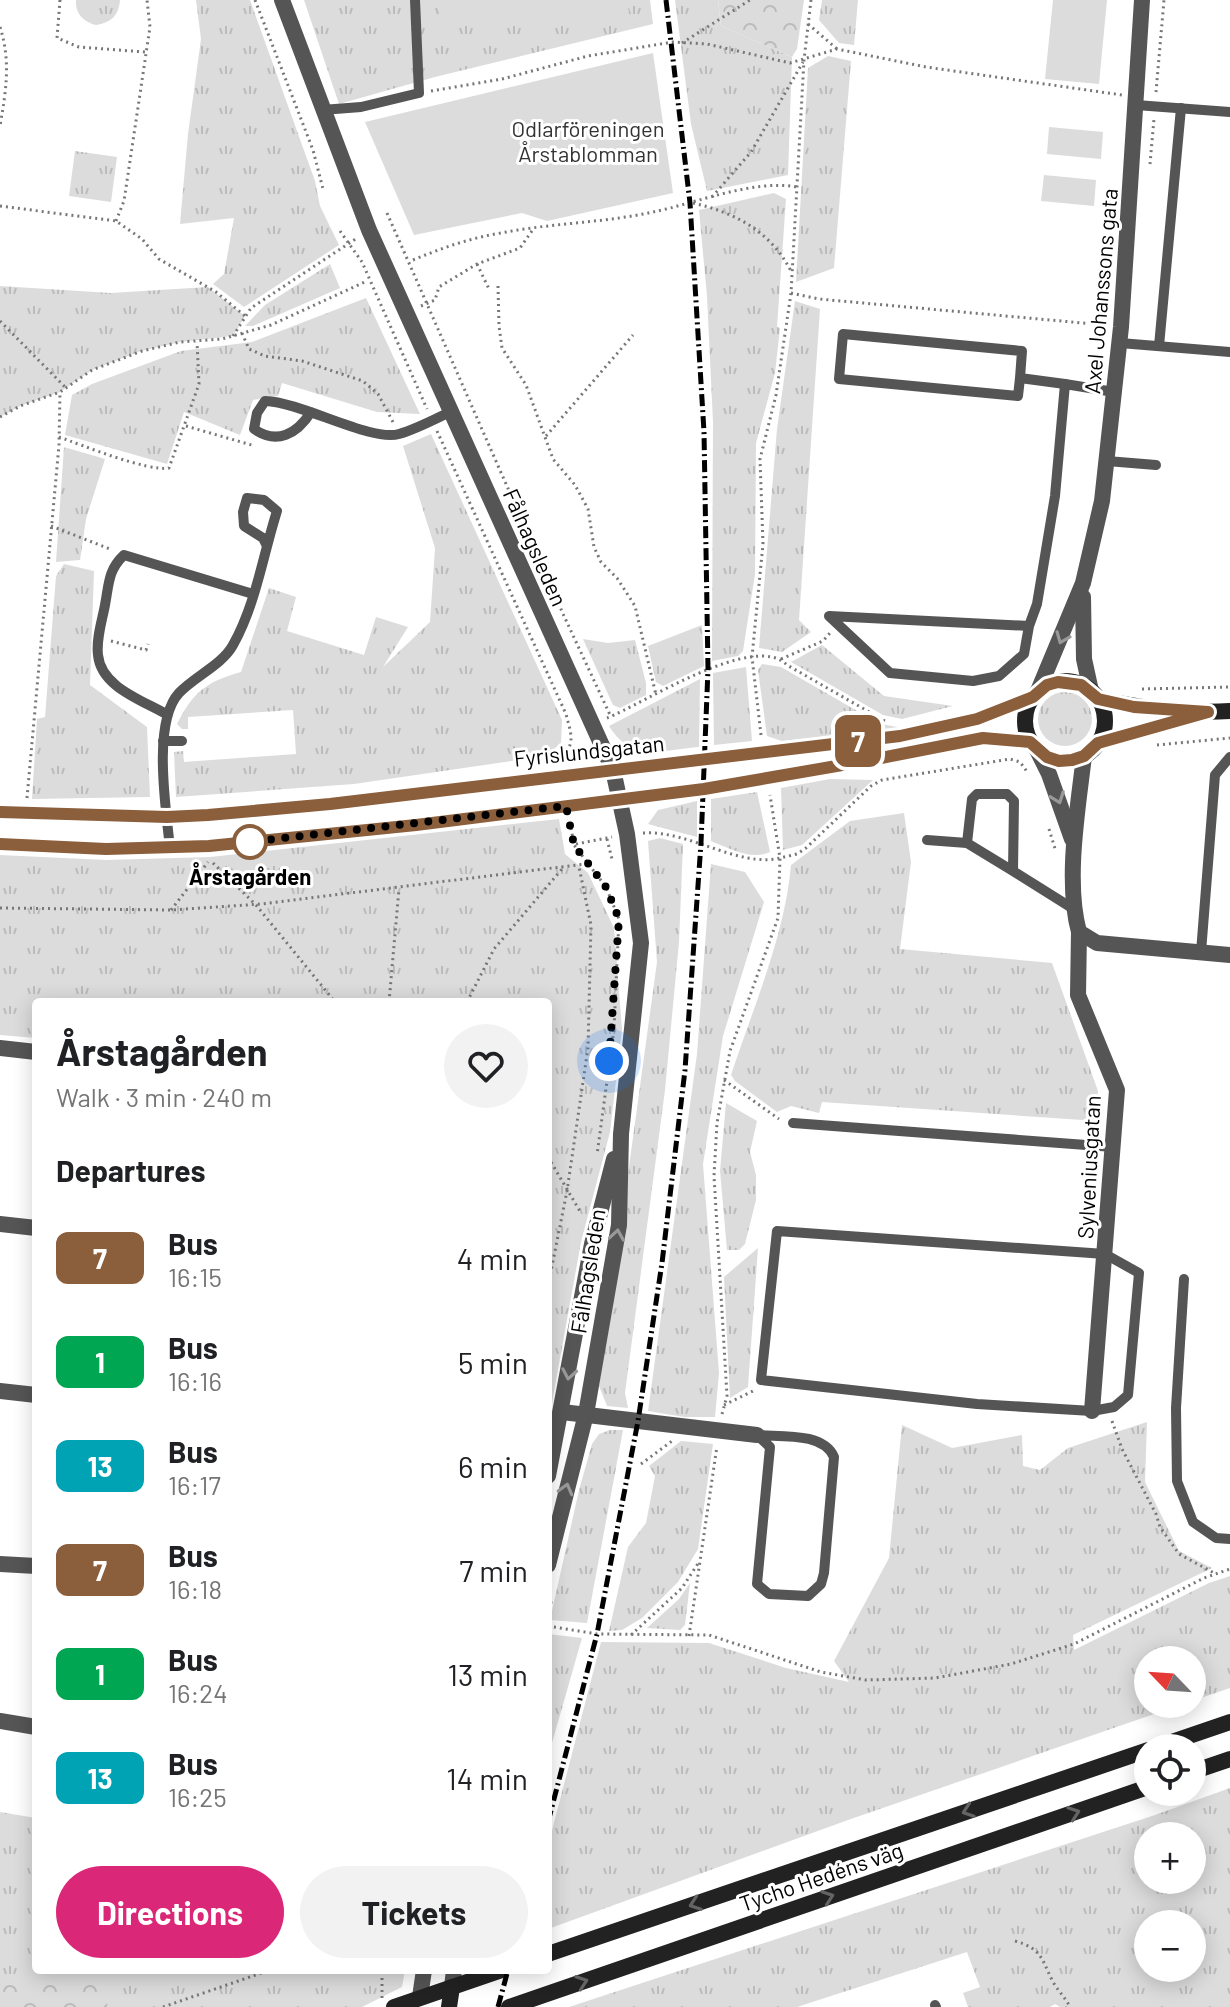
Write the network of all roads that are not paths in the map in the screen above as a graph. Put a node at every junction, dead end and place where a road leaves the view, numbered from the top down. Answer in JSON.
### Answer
{"nodes":[{"id":1,"x":282,"y":0,"type":"edge"},
{"id":2,"x":415,"y":0,"type":"edge"},
{"id":3,"x":1142,"y":0,"type":"edge"},
{"id":4,"x":1137,"y":101,"type":"junction"},
{"id":5,"x":1181,"y":108,"type":"junction"},
{"id":6,"x":322,"y":110,"type":"junction"},
{"id":7,"x":1230,"y":112,"type":"edge"},
{"id":8,"x":1120,"y":335,"type":"junction"},
{"id":9,"x":1159,"y":346,"type":"junction"},
{"id":10,"x":1230,"y":352,"type":"edge"},
{"id":11,"x":1020,"y":378,"type":"junction"},
{"id":12,"x":1065,"y":384,"type":"junction"},
{"id":13,"x":1114,"y":392,"type":"junction"},
{"id":14,"x":452,"y":411,"type":"junction"},
{"id":15,"x":311,"y":412,"type":"junction"},
{"id":16,"x":1107,"y":461,"type":"junction"},
{"id":17,"x":1156,"y":465,"type":"dead end"},
{"id":18,"x":267,"y":546,"type":"junction"},
{"id":19,"x":1083,"y":583,"type":"junction"},
{"id":20,"x":253,"y":594,"type":"junction"},
{"id":21,"x":1029,"y":626,"type":"junction"},
{"id":22,"x":1035,"y":694,"type":"junction"},
{"id":23,"x":1094,"y":695,"type":"junction"},
{"id":24,"x":1230,"y":711,"type":"edge"},
{"id":25,"x":1208,"y":712,"type":"junction"},
{"id":26,"x":166,"y":714,"type":"junction"},
{"id":27,"x":163,"y":741,"type":"junction"},
{"id":28,"x":182,"y":741,"type":"dead end"},
{"id":29,"x":1098,"y":743,"type":"junction"},
{"id":30,"x":1033,"y":746,"type":"junction"},
{"id":31,"x":1084,"y":756,"type":"junction"},
{"id":32,"x":1230,"y":757,"type":"edge"},
{"id":33,"x":613,"y":770,"type":"junction"},
{"id":34,"x":620,"y":800,"type":"junction"},
{"id":35,"x":0,"y":812,"type":"edge"},
{"id":36,"x":167,"y":817,"type":"junction"},
{"id":37,"x":927,"y":840,"type":"dead end"},
{"id":38,"x":967,"y":843,"type":"junction"},
{"id":39,"x":0,"y":844,"type":"edge"},
{"id":40,"x":170,"y":848,"type":"junction"},
{"id":41,"x":1075,"y":848,"type":"junction"},
{"id":42,"x":1013,"y":871,"type":"junction"},
{"id":43,"x":1072,"y":908,"type":"junction"},
{"id":44,"x":1079,"y":932,"type":"junction"},
{"id":45,"x":1201,"y":952,"type":"junction"},
{"id":46,"x":1230,"y":955,"type":"edge"},
{"id":47,"x":0,"y":1048,"type":"edge"},
{"id":48,"x":32,"y":1052,"type":"edge"},
{"id":49,"x":793,"y":1123,"type":"road end"},
{"id":50,"x":621,"y":1134,"type":"junction"},
{"id":51,"x":1113,"y":1147,"type":"junction"},
{"id":52,"x":0,"y":1224,"type":"edge"},
{"id":53,"x":32,"y":1228,"type":"edge"},
{"id":54,"x":1105,"y":1254,"type":"junction"},
{"id":55,"x":1184,"y":1279,"type":"dead end"},
{"id":56,"x":0,"y":1391,"type":"edge"},
{"id":57,"x":32,"y":1395,"type":"edge"},
{"id":58,"x":1100,"y":1410,"type":"junction"},
{"id":59,"x":562,"y":1412,"type":"junction"},
{"id":60,"x":586,"y":1414,"type":"junction"},
{"id":61,"x":757,"y":1435,"type":"junction"},
{"id":62,"x":552,"y":1458,"type":"edge"},
{"id":63,"x":1230,"y":1539,"type":"edge"},
{"id":64,"x":552,"y":1549,"type":"edge"},
{"id":65,"x":0,"y":1564,"type":"edge"},
{"id":66,"x":32,"y":1566,"type":"edge"},
{"id":67,"x":0,"y":1721,"type":"edge"},
{"id":68,"x":1230,"y":1722,"type":"edge"},
{"id":69,"x":32,"y":1726,"type":"edge"},
{"id":70,"x":1195,"y":1734,"type":"edge"},
{"id":71,"x":1134,"y":1755,"type":"edge"},
{"id":72,"x":1230,"y":1759,"type":"edge"},
{"id":73,"x":1206,"y":1767,"type":"edge"},
{"id":74,"x":1134,"y":1792,"type":"edge"},
{"id":75,"x":552,"y":1953,"type":"edge"},
{"id":76,"x":423,"y":1974,"type":"edge"},
{"id":77,"x":478,"y":1974,"type":"edge"},
{"id":78,"x":453,"y":1978,"type":"edge"},
{"id":79,"x":419,"y":2002,"type":"edge"},
{"id":80,"x":394,"y":2007,"type":"edge"},
{"id":81,"x":449,"y":2007,"type":"edge"},
{"id":82,"x":509,"y":2007,"type":"edge"}],
"edges":[{"from":1,"to":6,"type":"street","name":"Fålhagsleden"},
{"from":2,"to":6,"type":"lane"},
{"from":3,"to":4,"type":"street","name":"Axel Johanssons gata"},
{"from":4,"to":5,"type":"lane"},
{"from":4,"to":8,"type":"street","name":"Axel Johanssons gata"},
{"from":5,"to":7,"type":"lane"},
{"from":5,"to":9,"type":"lane"},
{"from":6,"to":14,"type":"street","name":"Fålhagsleden"},
{"from":8,"to":9,"type":"lane"},
{"from":8,"to":13,"type":"street","name":"Axel Johanssons gata"},
{"from":9,"to":10,"type":"lane"},
{"from":11,"to":11,"type":"lane"},
{"from":11,"to":12,"type":"lane"},
{"from":12,"to":13,"type":"lane"},
{"from":12,"to":21,"type":"lane"},
{"from":13,"to":16,"type":"street","name":"Axel Johanssons gata"},
{"from":14,"to":15,"type":"lane"},
{"from":14,"to":33,"type":"street","name":"Fålhagsleden"},
{"from":15,"to":15,"type":"lane"},
{"from":16,"to":17,"type":"lane"},
{"from":16,"to":19,"type":"street","name":"Axel Johanssons gata"},
{"from":18,"to":18,"type":"lane"},
{"from":18,"to":20,"type":"lane"},
{"from":19,"to":22,"type":"street","name":"Axel Johanssons gata","one_way":true},
{"from":19,"to":23,"type":"street","name":"Axel Johanssons gata"},
{"from":20,"to":26,"type":"lane"},
{"from":20,"to":26,"type":"lane"},
{"from":21,"to":21,"type":"lane"},
{"from":22,"to":23,"type":"main road"},
{"from":22,"to":30,"type":"main road"},
{"from":22,"to":33,"type":"main road","name":"Fyrislundsgatan"},
{"from":23,"to":25,"type":"main road"},
{"from":23,"to":29,"type":"main road"},
{"from":24,"to":25,"type":"main road"},
{"from":25,"to":29,"type":"main road"},
{"from":26,"to":27,"type":"lane"},
{"from":27,"to":28,"type":"lane"},
{"from":27,"to":36,"type":"lane"},
{"from":29,"to":31,"type":"main road"},
{"from":30,"to":31,"type":"main road"},
{"from":30,"to":34,"type":"main road"},
{"from":30,"to":41,"type":"street","name":"Sylveniusgatan","one_way":true},
{"from":31,"to":41,"type":"street","name":"Sylveniusgatan"},
{"from":32,"to":45,"type":"lane"},
{"from":33,"to":34,"type":"street","name":"Fålhagsleden"},
{"from":33,"to":36,"type":"main road","name":"Fyrislundsgatan"},
{"from":34,"to":40,"type":"main road"},
{"from":34,"to":50,"type":"street","name":"Fålhagsleden"},
{"from":35,"to":36,"type":"main road","name":"Fyrislundsgatan"},
{"from":36,"to":40,"type":"lane"},
{"from":37,"to":38,"type":"lane"},
{"from":38,"to":42,"type":"lane"},
{"from":38,"to":42,"type":"lane"},
{"from":39,"to":40,"type":"main road"},
{"from":41,"to":43,"type":"street","name":"Sylveniusgatan"},
{"from":42,"to":43,"type":"lane"},
{"from":43,"to":44,"type":"street","name":"Sylveniusgatan"},
{"from":44,"to":45,"type":"street"},
{"from":44,"to":51,"type":"street","name":"Sylveniusgatan"},
{"from":45,"to":46,"type":"street"},
{"from":47,"to":48,"type":"street"},
{"from":49,"to":51,"type":"lane"},
{"from":50,"to":59,"type":"street","name":"Fålhagsleden","one_way":true},
{"from":60,"to":50,"type":"street","name":"Fålhagsleden","one_way":true},
{"from":51,"to":54,"type":"street","name":"Sylveniusgatan"},
{"from":52,"to":53,"type":"street"},
{"from":54,"to":58,"type":"street","name":"Sylveniusgatan"},
{"from":54,"to":58,"type":"lane"},
{"from":54,"to":58,"type":"lane"},
{"from":55,"to":63,"type":"lane"},
{"from":56,"to":57,"type":"street"},
{"from":59,"to":60,"type":"street"},
{"from":59,"to":62,"type":"street","name":"Fålhagsleden"},
{"from":60,"to":61,"type":"street"},
{"from":64,"to":60,"type":"street","name":"Fålhagsleden","one_way":true},
{"from":61,"to":61,"type":"lane"},
{"from":65,"to":66,"type":"street"},
{"from":67,"to":69,"type":"street"},
{"from":68,"to":70,"type":"main road"},
{"from":71,"to":75,"type":"main road","name":"Tycho Hedéns väg","one_way":true},
{"from":72,"to":73,"type":"main road"},
{"from":82,"to":74,"type":"main road","name":"Tycho Hedéns väg","one_way":true},
{"from":76,"to":79,"type":"street"},
{"from":77,"to":78,"type":"main road"},
{"from":78,"to":79,"type":"main road"},
{"from":78,"to":81,"type":"main road"},
{"from":79,"to":80,"type":"main road"}]}
